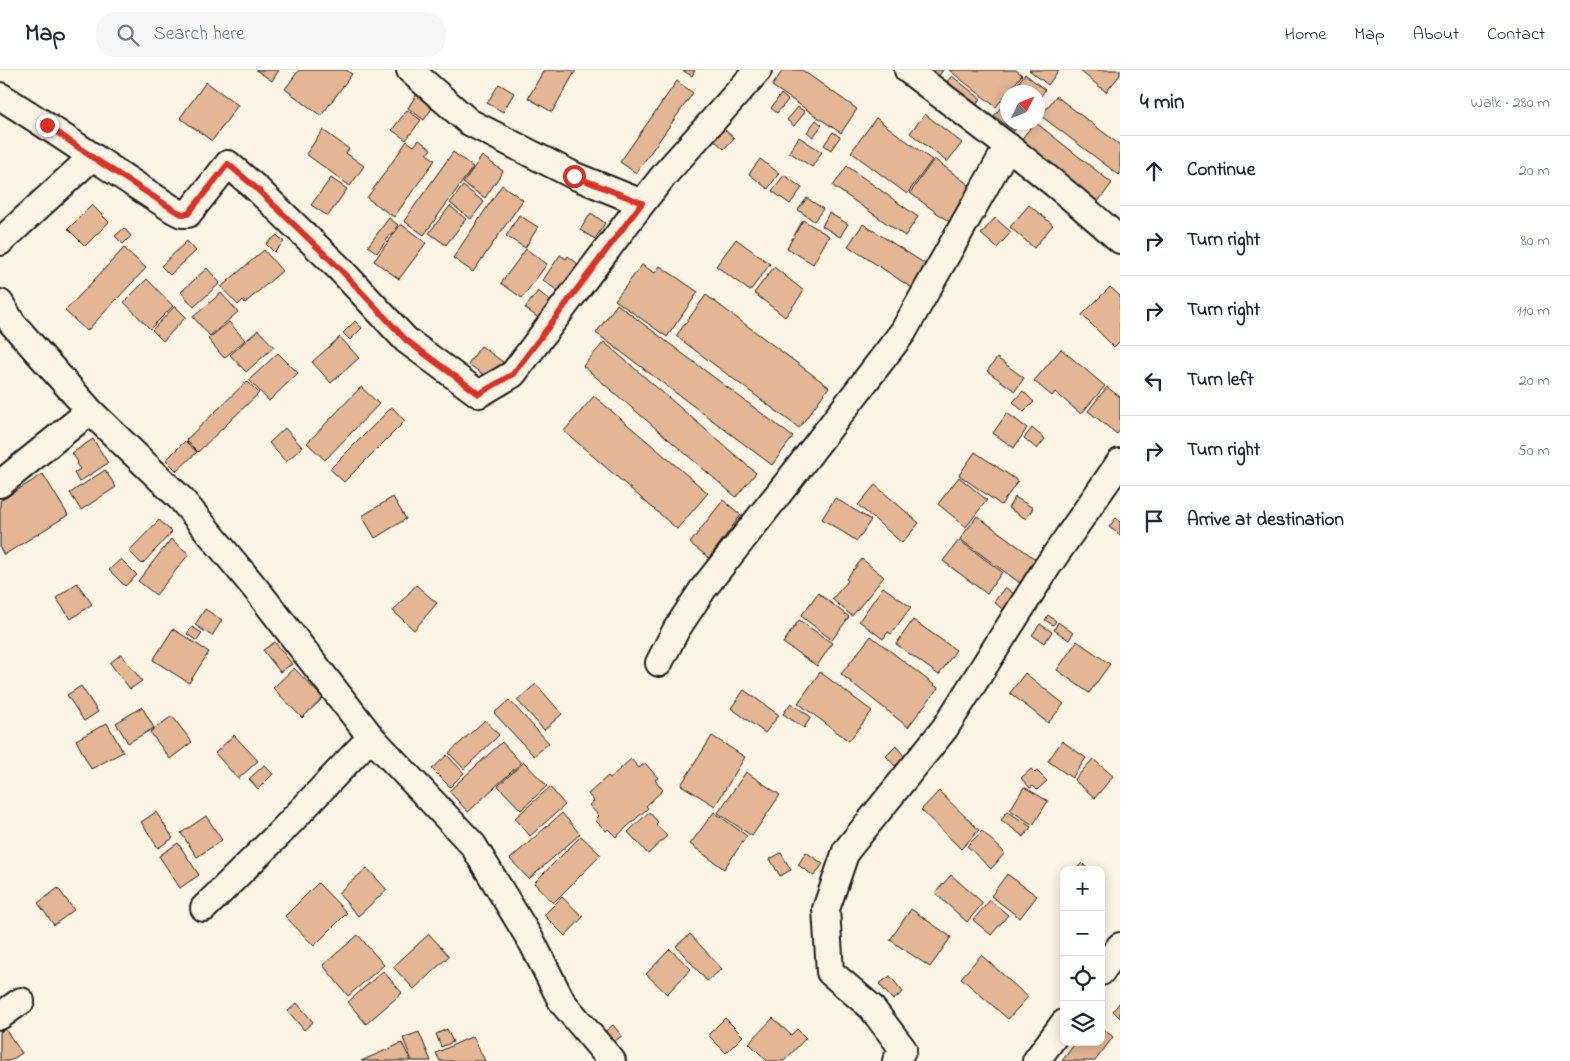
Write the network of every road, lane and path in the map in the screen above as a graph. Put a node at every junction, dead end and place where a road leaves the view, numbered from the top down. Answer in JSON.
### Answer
{"nodes":[{"id":1,"x":410,"y":70,"type":"edge"},
{"id":2,"x":758,"y":70,"type":"edge"},
{"id":3,"x":908,"y":70,"type":"edge"},
{"id":4,"x":0,"y":96,"type":"edge"},
{"id":5,"x":1008,"y":146,"type":"junction"},
{"id":6,"x":92,"y":157,"type":"junction"},
{"id":7,"x":642,"y":203,"type":"junction"},
{"id":8,"x":1120,"y":240,"type":"edge"},
{"id":9,"x":0,"y":242,"type":"edge"},
{"id":10,"x":0,"y":303,"type":"edge"},
{"id":11,"x":90,"y":411,"type":"junction"},
{"id":12,"x":1120,"y":462,"type":"edge"},
{"id":13,"x":0,"y":484,"type":"edge"},
{"id":14,"x":659,"y":663,"type":"dead end"},
{"id":15,"x":371,"y":737,"type":"junction"},
{"id":16,"x":204,"y":908,"type":"dead end"},
{"id":17,"x":1120,"y":946,"type":"edge"},
{"id":18,"x":1105,"y":967,"type":"edge"},
{"id":19,"x":21,"y":1000,"type":"dead end"},
{"id":20,"x":0,"y":1016,"type":"edge"},
{"id":21,"x":1060,"y":1028,"type":"edge"},
{"id":22,"x":612,"y":1061,"type":"edge"},
{"id":23,"x":896,"y":1061,"type":"edge"},
{"id":24,"x":1036,"y":1061,"type":"edge"}],
"edges":[{"from":1,"to":7,"type":"street"},
{"from":2,"to":7,"type":"street"},
{"from":3,"to":5,"type":"street"},
{"from":4,"to":6,"type":"street"},
{"from":5,"to":8,"type":"street"},
{"from":5,"to":14,"type":"street"},
{"from":6,"to":7,"type":"street"},
{"from":6,"to":9,"type":"street"},
{"from":10,"to":11,"type":"street"},
{"from":11,"to":13,"type":"street"},
{"from":11,"to":15,"type":"street"},
{"from":12,"to":23,"type":"street"},
{"from":15,"to":16,"type":"street"},
{"from":15,"to":22,"type":"street"},
{"from":17,"to":18,"type":"street"},
{"from":19,"to":20,"type":"street"},
{"from":21,"to":24,"type":"street"}]}
